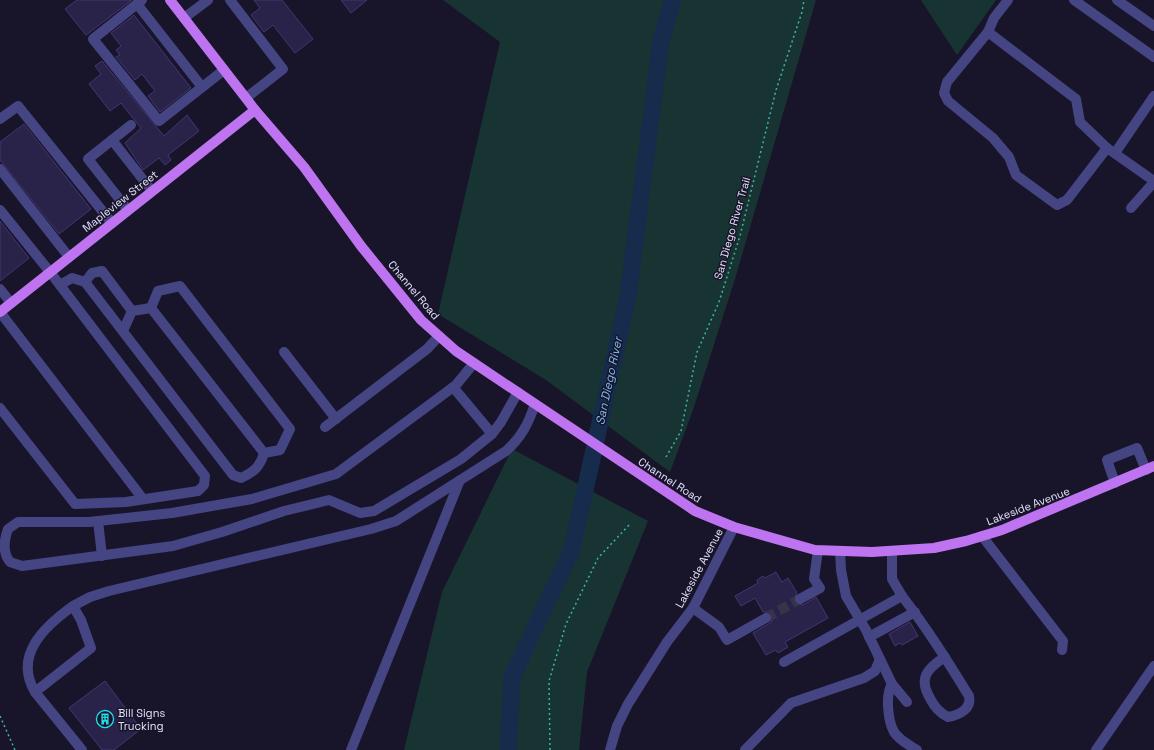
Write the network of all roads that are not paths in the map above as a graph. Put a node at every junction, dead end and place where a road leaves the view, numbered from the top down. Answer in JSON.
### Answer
{"nodes":[{"id":1,"x":170,"y":0,"type":"edge"},
{"id":2,"x":208,"y":0,"type":"edge"},
{"id":3,"x":230,"y":0,"type":"edge"},
{"id":4,"x":1008,"y":0,"type":"edge"},
{"id":5,"x":1074,"y":0,"type":"edge"},
{"id":6,"x":1117,"y":0,"type":"edge"},
{"id":7,"x":140,"y":2,"type":"edge"},
{"id":8,"x":184,"y":18,"type":"junction"},
{"id":9,"x":1154,"y":26,"type":"edge"},
{"id":10,"x":988,"y":32,"type":"junction"},
{"id":11,"x":1154,"y":57,"type":"edge"},
{"id":12,"x":224,"y":70,"type":"junction"},
{"id":13,"x":202,"y":87,"type":"junction"},
{"id":14,"x":1154,"y":96,"type":"edge"},
{"id":15,"x":246,"y":98,"type":"junction"},
{"id":16,"x":256,"y":110,"type":"junction"},
{"id":17,"x":0,"y":119,"type":"edge"},
{"id":18,"x":131,"y":125,"type":"dead end"},
{"id":19,"x":112,"y":140,"type":"junction"},
{"id":20,"x":1111,"y":150,"type":"junction"},
{"id":21,"x":0,"y":169,"type":"edge"},
{"id":22,"x":1154,"y":182,"type":"edge"},
{"id":23,"x":152,"y":191,"type":"junction"},
{"id":24,"x":1132,"y":208,"type":"dead end"},
{"id":25,"x":0,"y":210,"type":"edge"},
{"id":26,"x":128,"y":210,"type":"junction"},
{"id":27,"x":112,"y":223,"type":"junction"},
{"id":28,"x":69,"y":258,"type":"junction"},
{"id":29,"x":50,"y":272,"type":"junction"},
{"id":30,"x":85,"y":282,"type":"junction"},
{"id":31,"x":60,"y":285,"type":"junction"},
{"id":32,"x":0,"y":289,"type":"edge"},
{"id":33,"x":11,"y":303,"type":"junction"},
{"id":34,"x":151,"y":308,"type":"junction"},
{"id":35,"x":132,"y":311,"type":"junction"},
{"id":36,"x":0,"y":312,"type":"edge"},
{"id":37,"x":123,"y":331,"type":"junction"},
{"id":38,"x":439,"y":336,"type":"junction"},
{"id":39,"x":284,"y":352,"type":"dead end"},
{"id":40,"x":474,"y":363,"type":"junction"},
{"id":41,"x":453,"y":387,"type":"junction"},
{"id":42,"x":518,"y":392,"type":"junction"},
{"id":43,"x":535,"y":404,"type":"junction"},
{"id":44,"x":0,"y":408,"type":"edge"},
{"id":45,"x":336,"y":418,"type":"junction"},
{"id":46,"x":325,"y":427,"type":"dead end"},
{"id":47,"x":492,"y":434,"type":"junction"},
{"id":48,"x":264,"y":453,"type":"junction"},
{"id":49,"x":1150,"y":468,"type":"edge"},
{"id":50,"x":460,"y":480,"type":"junction"},
{"id":51,"x":1115,"y":483,"type":"junction"},
{"id":52,"x":143,"y":499,"type":"junction"},
{"id":53,"x":98,"y":521,"type":"junction"},
{"id":54,"x":734,"y":527,"type":"junction"},
{"id":55,"x":982,"y":536,"type":"junction"},
{"id":56,"x":818,"y":550,"type":"junction"},
{"id":57,"x":840,"y":551,"type":"junction"},
{"id":58,"x":892,"y":551,"type":"junction"},
{"id":59,"x":102,"y":556,"type":"junction"},
{"id":60,"x":902,"y":596,"type":"junction"},
{"id":61,"x":800,"y":599,"type":"tunnel mouth"},
{"id":62,"x":73,"y":606,"type":"junction"},
{"id":63,"x":693,"y":608,"type":"junction"},
{"id":64,"x":915,"y":612,"type":"junction"},
{"id":65,"x":766,"y":618,"type":"tunnel mouth"},
{"id":66,"x":859,"y":619,"type":"junction"},
{"id":67,"x":869,"y":637,"type":"junction"},
{"id":68,"x":1062,"y":650,"type":"dead end"},
{"id":69,"x":944,"y":657,"type":"junction"},
{"id":70,"x":880,"y":659,"type":"junction"},
{"id":71,"x":784,"y":662,"type":"dead end"},
{"id":72,"x":1154,"y":666,"type":"edge"},
{"id":73,"x":892,"y":684,"type":"junction"},
{"id":74,"x":35,"y":692,"type":"junction"},
{"id":75,"x":907,"y":702,"type":"dead end"},
{"id":76,"x":82,"y":750,"type":"edge"},
{"id":77,"x":351,"y":750,"type":"edge"},
{"id":78,"x":610,"y":750,"type":"edge"},
{"id":79,"x":745,"y":750,"type":"edge"},
{"id":80,"x":917,"y":750,"type":"edge"},
{"id":81,"x":1096,"y":750,"type":"edge"}],
"edges":[{"from":1,"to":8,"type":"main road","name":"Channel Road"},
{"from":2,"to":8,"type":"street"},
{"from":3,"to":15,"type":"street"},
{"from":4,"to":10,"type":"street"},
{"from":5,"to":11,"type":"street"},
{"from":6,"to":9,"type":"street"},
{"from":7,"to":13,"type":"street"},
{"from":7,"to":13,"type":"street"},
{"from":8,"to":12,"type":"main road","name":"Channel Road"},
{"from":10,"to":20,"type":"street"},
{"from":10,"to":20,"type":"street"},
{"from":12,"to":13,"type":"street"},
{"from":12,"to":15,"type":"main road","name":"Channel Road"},
{"from":14,"to":20,"type":"street"},
{"from":15,"to":16,"type":"main road","name":"Channel Road"},
{"from":16,"to":23,"type":"main road","name":"Mapleview Street"},
{"from":16,"to":38,"type":"main road","name":"Channel Road"},
{"from":17,"to":27,"type":"street"},
{"from":18,"to":19,"type":"street"},
{"from":19,"to":23,"type":"street"},
{"from":19,"to":26,"type":"street"},
{"from":20,"to":22,"type":"street"},
{"from":21,"to":28,"type":"street"},
{"from":22,"to":24,"type":"street"},
{"from":23,"to":26,"type":"main road","name":"Mapleview Street"},
{"from":25,"to":29,"type":"street"},
{"from":26,"to":27,"type":"main road","name":"Mapleview Street"},
{"from":27,"to":28,"type":"main road","name":"Mapleview Street"},
{"from":28,"to":29,"type":"main road","name":"Mapleview Street"},
{"from":29,"to":31,"type":"street"},
{"from":29,"to":33,"type":"main road","name":"Mapleview Street"},
{"from":30,"to":31,"type":"street"},
{"from":30,"to":35,"type":"street"},
{"from":30,"to":37,"type":"street"},
{"from":31,"to":52,"type":"street"},
{"from":32,"to":33,"type":"street"},
{"from":33,"to":36,"type":"main road","name":"Mapleview Street"},
{"from":34,"to":35,"type":"street"},
{"from":34,"to":48,"type":"street"},
{"from":34,"to":48,"type":"street"},
{"from":35,"to":37,"type":"street"},
{"from":36,"to":52,"type":"street"},
{"from":37,"to":48,"type":"street"},
{"from":38,"to":40,"type":"main road","name":"Channel Road"},
{"from":38,"to":45,"type":"street"},
{"from":39,"to":45,"type":"street"},
{"from":40,"to":41,"type":"street"},
{"from":40,"to":42,"type":"main road","name":"Channel Road"},
{"from":41,"to":47,"type":"street"},
{"from":41,"to":53,"type":"street"},
{"from":42,"to":43,"type":"main road","name":"Channel Road"},
{"from":42,"to":47,"type":"street"},
{"from":43,"to":50,"type":"street"},
{"from":43,"to":54,"type":"main road","name":"Channel Road"},
{"from":44,"to":52,"type":"street"},
{"from":45,"to":46,"type":"street"},
{"from":47,"to":59,"type":"street"},
{"from":49,"to":51,"type":"main road","name":"Lakeside Avenue"},
{"from":49,"to":51,"type":"street"},
{"from":50,"to":62,"type":"street"},
{"from":50,"to":77,"type":"street"},
{"from":51,"to":55,"type":"main road","name":"Lakeside Avenue"},
{"from":53,"to":59,"type":"street"},
{"from":53,"to":59,"type":"street"},
{"from":54,"to":56,"type":"main road","name":"Lakeside Avenue"},
{"from":54,"to":63,"type":"street","name":"Lakeside Avenue"},
{"from":55,"to":58,"type":"main road","name":"Lakeside Avenue"},
{"from":55,"to":68,"type":"street"},
{"from":56,"to":57,"type":"main road","name":"Lakeside Avenue"},
{"from":56,"to":61,"type":"street"},
{"from":57,"to":58,"type":"main road","name":"Lakeside Avenue"},
{"from":57,"to":66,"type":"street"},
{"from":58,"to":60,"type":"street"},
{"from":60,"to":64,"type":"street"},
{"from":60,"to":66,"type":"street"},
{"from":62,"to":74,"type":"street"},
{"from":62,"to":74,"type":"street"},
{"from":63,"to":65,"type":"street"},
{"from":63,"to":78,"type":"street","name":"Lakeside Avenue"},
{"from":64,"to":67,"type":"street"},
{"from":64,"to":69,"type":"street"},
{"from":66,"to":67,"type":"street"},
{"from":66,"to":71,"type":"street"},
{"from":67,"to":70,"type":"street"},
{"from":69,"to":69,"type":"street"},
{"from":70,"to":73,"type":"street"},
{"from":70,"to":79,"type":"street"},
{"from":72,"to":81,"type":"street"},
{"from":73,"to":75,"type":"street"},
{"from":73,"to":80,"type":"street"},
{"from":74,"to":76,"type":"street"}]}
